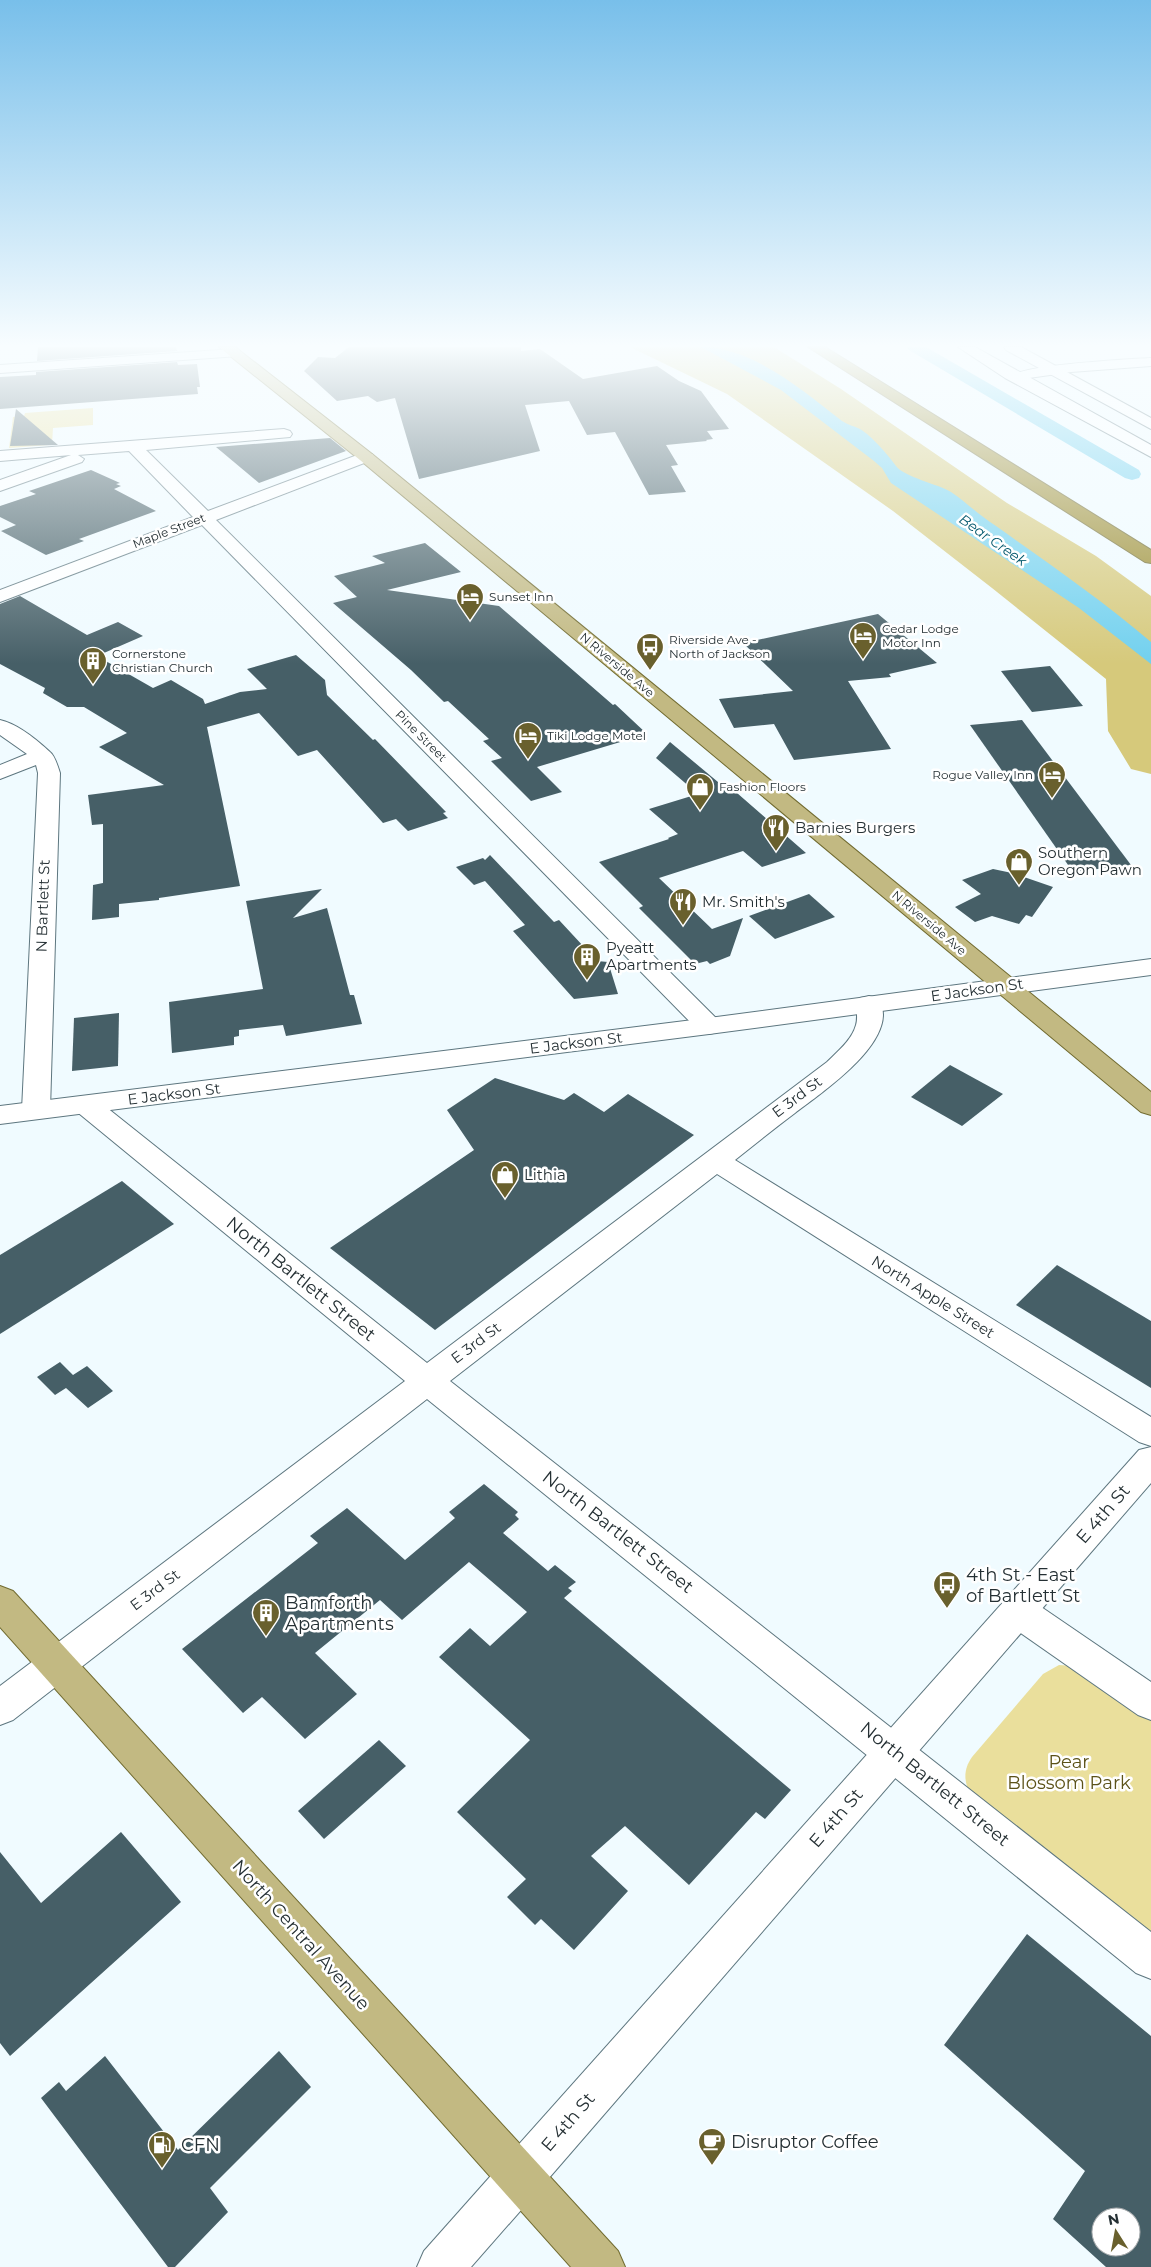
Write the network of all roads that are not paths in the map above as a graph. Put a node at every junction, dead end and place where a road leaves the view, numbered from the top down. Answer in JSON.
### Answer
{"nodes":[{"id":1,"x":42,"y":453,"type":"edge"},
{"id":2,"x":93,"y":453,"type":"edge"},
{"id":3,"x":140,"y":453,"type":"edge"},
{"id":4,"x":361,"y":453,"type":"edge"},
{"id":5,"x":983,"y":453,"type":"edge"},
{"id":6,"x":0,"y":456,"type":"edge"},
{"id":7,"x":366,"y":457,"type":"junction"},
{"id":8,"x":0,"y":486,"type":"edge"},
{"id":9,"x":204,"y":518,"type":"junction"},
{"id":10,"x":1151,"y":558,"type":"edge"},
{"id":11,"x":0,"y":596,"type":"edge"},
{"id":12,"x":0,"y":726,"type":"edge"},
{"id":13,"x":42,"y":755,"type":"junction"},
{"id":14,"x":0,"y":773,"type":"edge"},
{"id":15,"x":1151,"y":967,"type":"edge"},
{"id":16,"x":1006,"y":986,"type":"junction"},
{"id":17,"x":869,"y":1004,"type":"junction"},
{"id":18,"x":709,"y":1026,"type":"junction"},
{"id":19,"x":86,"y":1105,"type":"junction"},
{"id":20,"x":1151,"y":1106,"type":"edge"},
{"id":21,"x":36,"y":1110,"type":"junction"},
{"id":22,"x":0,"y":1115,"type":"edge"},
{"id":23,"x":715,"y":1160,"type":"junction"},
{"id":24,"x":427,"y":1381,"type":"junction"},
{"id":25,"x":1151,"y":1433,"type":"edge"},
{"id":26,"x":1151,"y":1460,"type":"edge"},
{"id":27,"x":0,"y":1602,"type":"edge"},
{"id":28,"x":1018,"y":1611,"type":"junction"},
{"id":29,"x":57,"y":1665,"type":"junction"},
{"id":30,"x":1151,"y":1704,"type":"edge"},
{"id":31,"x":0,"y":1708,"type":"edge"},
{"id":32,"x":894,"y":1752,"type":"junction"},
{"id":33,"x":1151,"y":1958,"type":"edge"},
{"id":34,"x":520,"y":2177,"type":"junction"},
{"id":35,"x":440,"y":2267,"type":"edge"},
{"id":36,"x":602,"y":2267,"type":"edge"}],
"edges":[{"from":1,"to":6,"type":"street"},
{"from":2,"to":8,"type":"street"},
{"from":3,"to":9,"type":"street","name":"Pine Street"},
{"from":4,"to":7,"type":"main road","name":"N Riverside Ave"},
{"from":5,"to":10,"type":"highway"},
{"from":7,"to":9,"type":"street","name":"Maple Street"},
{"from":7,"to":16,"type":"main road","name":"N Riverside Ave"},
{"from":9,"to":11,"type":"street","name":"Maple Street"},
{"from":9,"to":18,"type":"street","name":"Pine Street"},
{"from":12,"to":13,"type":"street"},
{"from":13,"to":14,"type":"street"},
{"from":13,"to":21,"type":"street","name":"N Bartlett St"},
{"from":15,"to":16,"type":"street","name":"E Jackson St"},
{"from":16,"to":17,"type":"street","name":"E Jackson St"},
{"from":16,"to":20,"type":"main road","name":"N Riverside Ave"},
{"from":17,"to":18,"type":"street","name":"E Jackson St"},
{"from":17,"to":23,"type":"street","name":"E 3rd St"},
{"from":18,"to":19,"type":"street","name":"E Jackson St"},
{"from":19,"to":21,"type":"street","name":"E Jackson St"},
{"from":19,"to":24,"type":"street","name":"North Bartlett Street"},
{"from":21,"to":22,"type":"street","name":"E Jackson St"},
{"from":23,"to":24,"type":"street","name":"E 3rd St"},
{"from":23,"to":25,"type":"street","name":"North Apple Street"},
{"from":24,"to":29,"type":"street","name":"E 3rd St"},
{"from":24,"to":32,"type":"street","name":"North Bartlett Street"},
{"from":26,"to":28,"type":"street","name":"E 4th St"},
{"from":27,"to":29,"type":"main road","name":"North Central Avenue"},
{"from":28,"to":30,"type":"street"},
{"from":28,"to":32,"type":"street","name":"E 4th St"},
{"from":29,"to":31,"type":"street","name":"E 3rd St"},
{"from":29,"to":34,"type":"main road","name":"North Central Avenue"},
{"from":32,"to":33,"type":"street","name":"North Bartlett Street"},
{"from":32,"to":34,"type":"street","name":"E 4th St"},
{"from":34,"to":35,"type":"street","name":"E 4th St"},
{"from":34,"to":36,"type":"main road","name":"North Central Avenue"}]}
